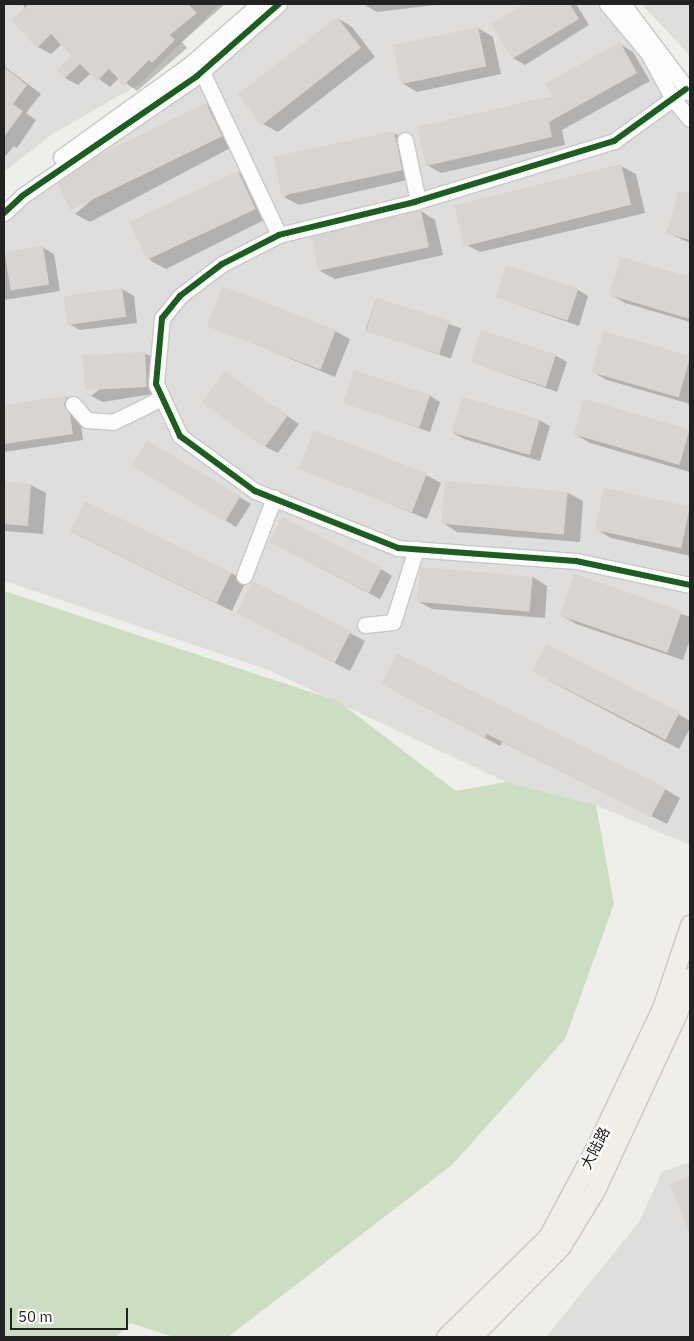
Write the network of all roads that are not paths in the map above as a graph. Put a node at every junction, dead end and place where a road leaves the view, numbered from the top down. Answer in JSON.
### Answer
{"nodes":[{"id":1,"x":259,"y":4,"type":"edge"},
{"id":2,"x":279,"y":4,"type":"edge"},
{"id":3,"x":607,"y":4,"type":"edge"},
{"id":4,"x":623,"y":4,"type":"edge"},
{"id":5,"x":202,"y":72,"type":"junction"},
{"id":6,"x":688,"y":91,"type":"edge"},
{"id":7,"x":673,"y":99,"type":"junction"},
{"id":8,"x":690,"y":120,"type":"edge"},
{"id":9,"x":405,"y":140,"type":"dead end"},
{"id":10,"x":4,"y":199,"type":"edge"},
{"id":11,"x":418,"y":201,"type":"junction"},
{"id":12,"x":4,"y":213,"type":"edge"},
{"id":13,"x":279,"y":235,"type":"junction"},
{"id":14,"x":162,"y":398,"type":"junction"},
{"id":15,"x":73,"y":404,"type":"dead end"},
{"id":16,"x":274,"y":498,"type":"junction"},
{"id":17,"x":416,"y":549,"type":"junction"},
{"id":18,"x":244,"y":576,"type":"dead end"},
{"id":19,"x":690,"y":585,"type":"edge"},
{"id":20,"x":365,"y":625,"type":"dead end"},
{"id":21,"x":690,"y":925,"type":"edge"},
{"id":22,"x":683,"y":989,"type":"edge"},
{"id":23,"x":676,"y":1013,"type":"edge"},
{"id":24,"x":446,"y":1337,"type":"edge"},
{"id":25,"x":471,"y":1337,"type":"edge"}],
"edges":[{"from":1,"to":10,"type":"street"},
{"from":2,"to":5,"type":"street"},
{"from":3,"to":7,"type":"street"},
{"from":4,"to":6,"type":"street"},
{"from":5,"to":12,"type":"street"},
{"from":5,"to":13,"type":"street"},
{"from":6,"to":7,"type":"street"},
{"from":7,"to":8,"type":"street"},
{"from":7,"to":11,"type":"street"},
{"from":9,"to":11,"type":"street"},
{"from":11,"to":13,"type":"street"},
{"from":13,"to":14,"type":"street"},
{"from":14,"to":15,"type":"street"},
{"from":14,"to":16,"type":"street"},
{"from":16,"to":17,"type":"street"},
{"from":16,"to":18,"type":"street"},
{"from":17,"to":19,"type":"street"},
{"from":17,"to":20,"type":"street"},
{"from":21,"to":22,"type":"main road","name":"大陆路"},
{"from":22,"to":23,"type":"main road","name":"大陆路"},
{"from":23,"to":24,"type":"main road","name":"大陆路"},
{"from":23,"to":25,"type":"main road","name":"大陆路"}]}
